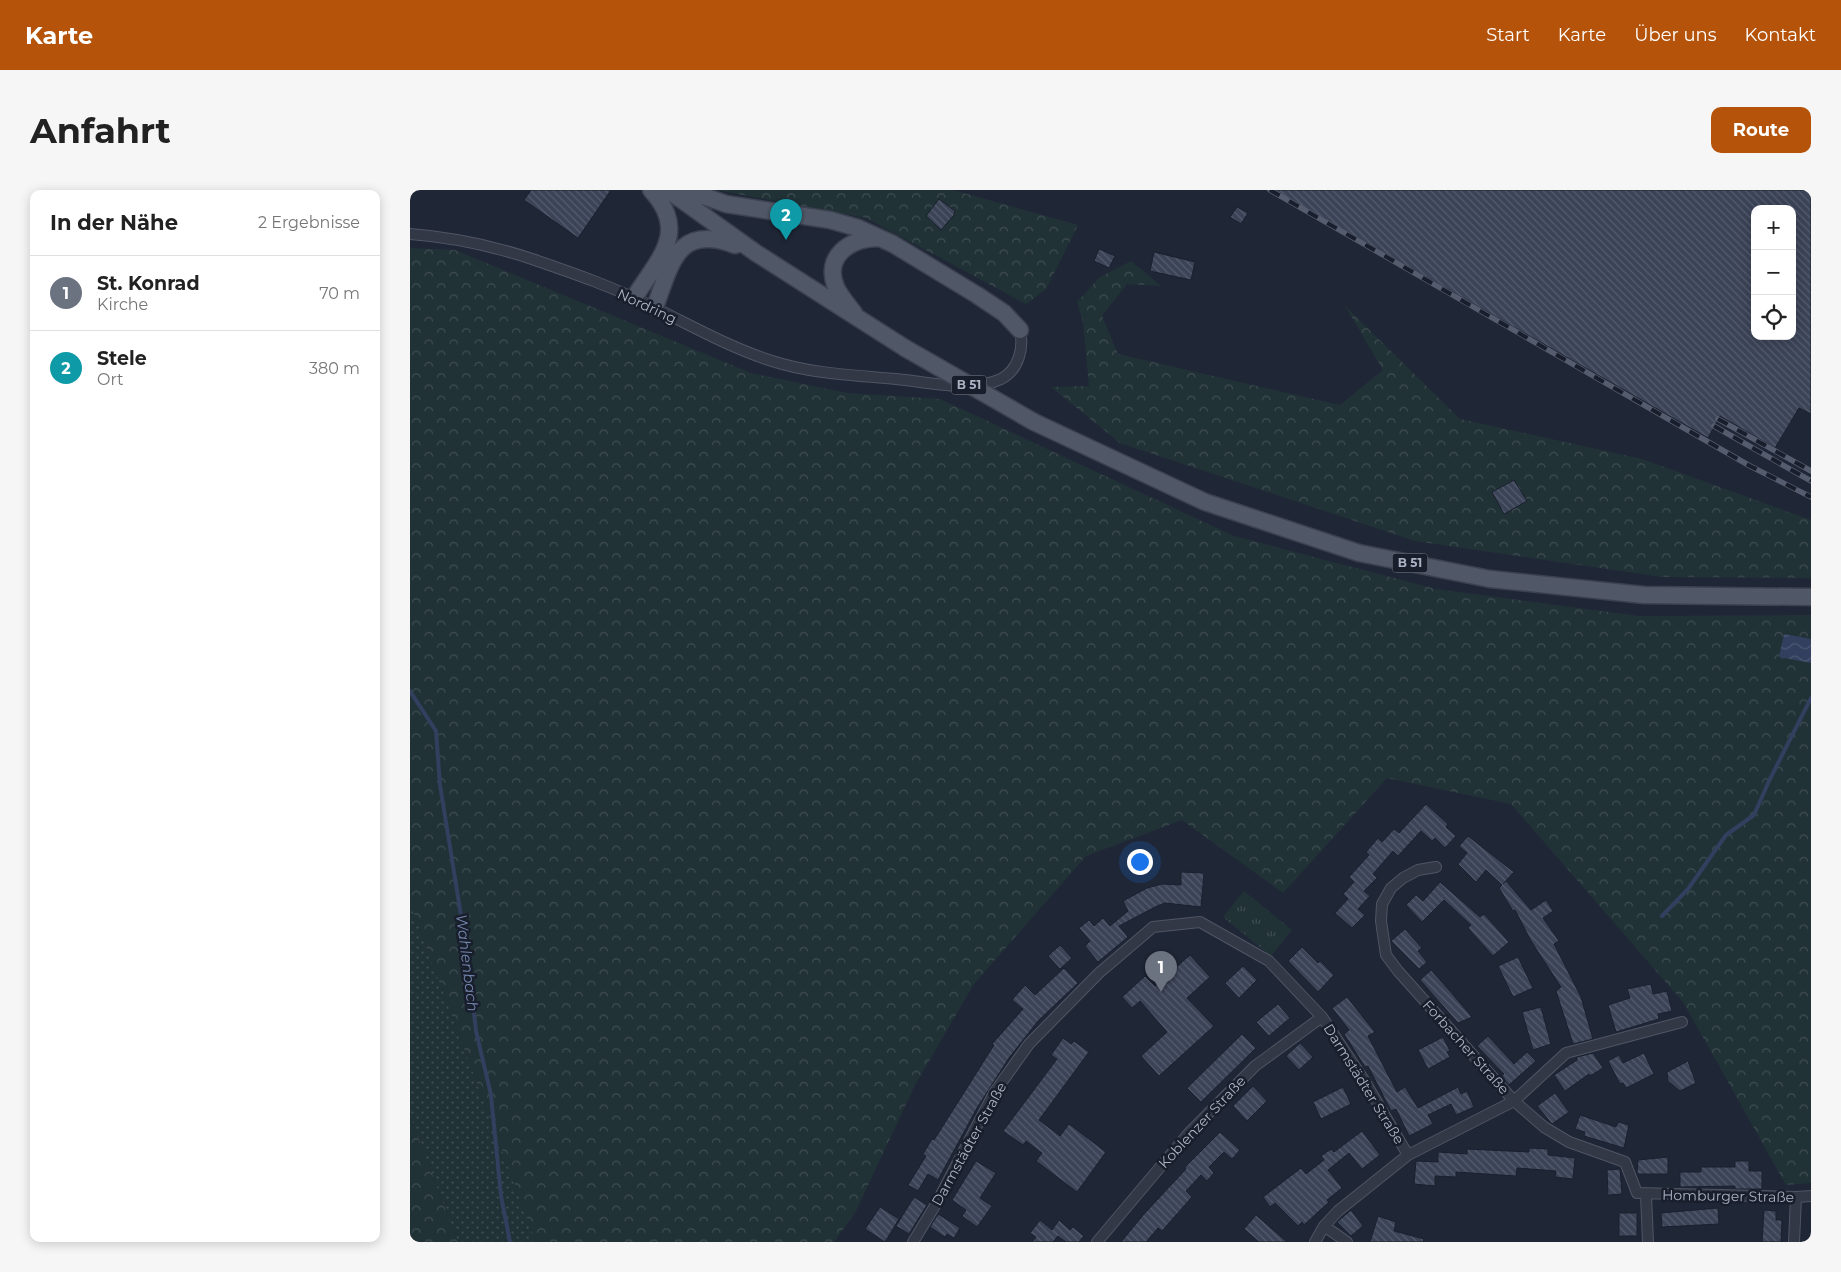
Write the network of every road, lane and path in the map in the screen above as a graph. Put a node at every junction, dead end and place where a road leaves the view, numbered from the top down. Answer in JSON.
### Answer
{"nodes":[{"id":1,"x":651,"y":190,"type":"edge"},
{"id":2,"x":668,"y":190,"type":"edge"},
{"id":3,"x":687,"y":190,"type":"edge"},
{"id":4,"x":410,"y":234,"type":"edge"},
{"id":5,"x":878,"y":238,"type":"junction"},
{"id":6,"x":756,"y":253,"type":"junction"},
{"id":7,"x":634,"y":298,"type":"junction"},
{"id":8,"x":655,"y":307,"type":"junction"},
{"id":9,"x":866,"y":325,"type":"junction"},
{"id":10,"x":1020,"y":330,"type":"joint"},
{"id":11,"x":1811,"y":597,"type":"edge"},
{"id":12,"x":1436,"y":867,"type":"dead end"},
{"id":13,"x":1322,"y":1017,"type":"junction"},
{"id":14,"x":1682,"y":1022,"type":"dead end"},
{"id":15,"x":1514,"y":1101,"type":"junction"},
{"id":16,"x":1408,"y":1155,"type":"junction"},
{"id":17,"x":1646,"y":1195,"type":"junction"},
{"id":18,"x":1811,"y":1196,"type":"edge"},
{"id":19,"x":1796,"y":1198,"type":"junction"},
{"id":20,"x":1324,"y":1226,"type":"junction"},
{"id":21,"x":913,"y":1242,"type":"edge"},
{"id":22,"x":1097,"y":1242,"type":"edge"},
{"id":23,"x":1315,"y":1242,"type":"edge"},
{"id":24,"x":1347,"y":1242,"type":"edge"},
{"id":25,"x":1648,"y":1242,"type":"edge"},
{"id":26,"x":1794,"y":1242,"type":"edge"}],
"edges":[{"from":1,"to":7,"type":"main road"},
{"from":2,"to":6,"type":"main road","number":"B 51"},
{"from":3,"to":5,"type":"main road"},
{"from":4,"to":7,"type":"street","name":"Nordring"},
{"from":5,"to":9,"type":"main road"},
{"from":5,"to":10,"type":"main road"},
{"from":6,"to":8,"type":"main road"},
{"from":6,"to":9,"type":"main road","number":"B 51"},
{"from":7,"to":8,"type":"street","name":"Nordring"},
{"from":8,"to":10,"type":"street","name":"Nordring"},
{"from":9,"to":11,"type":"main road","number":"B 51","bridge":true},
{"from":12,"to":15,"type":"street","name":"Forbacher Straße"},
{"from":13,"to":16,"type":"street","name":"Darmstädter Straße"},
{"from":13,"to":21,"type":"street","name":"Darmstädter Straße"},
{"from":13,"to":22,"type":"street","name":"Koblenzer Straße"},
{"from":14,"to":15,"type":"street"},
{"from":15,"to":16,"type":"street"},
{"from":15,"to":17,"type":"street","name":"Forbacher Straße"},
{"from":16,"to":20,"type":"street"},
{"from":17,"to":19,"type":"street","name":"Homburger Straße"},
{"from":17,"to":25,"type":"street"},
{"from":18,"to":19,"type":"street","name":"Homburger Straße"},
{"from":19,"to":26,"type":"street"},
{"from":20,"to":23,"type":"street"},
{"from":20,"to":24,"type":"street"}]}
